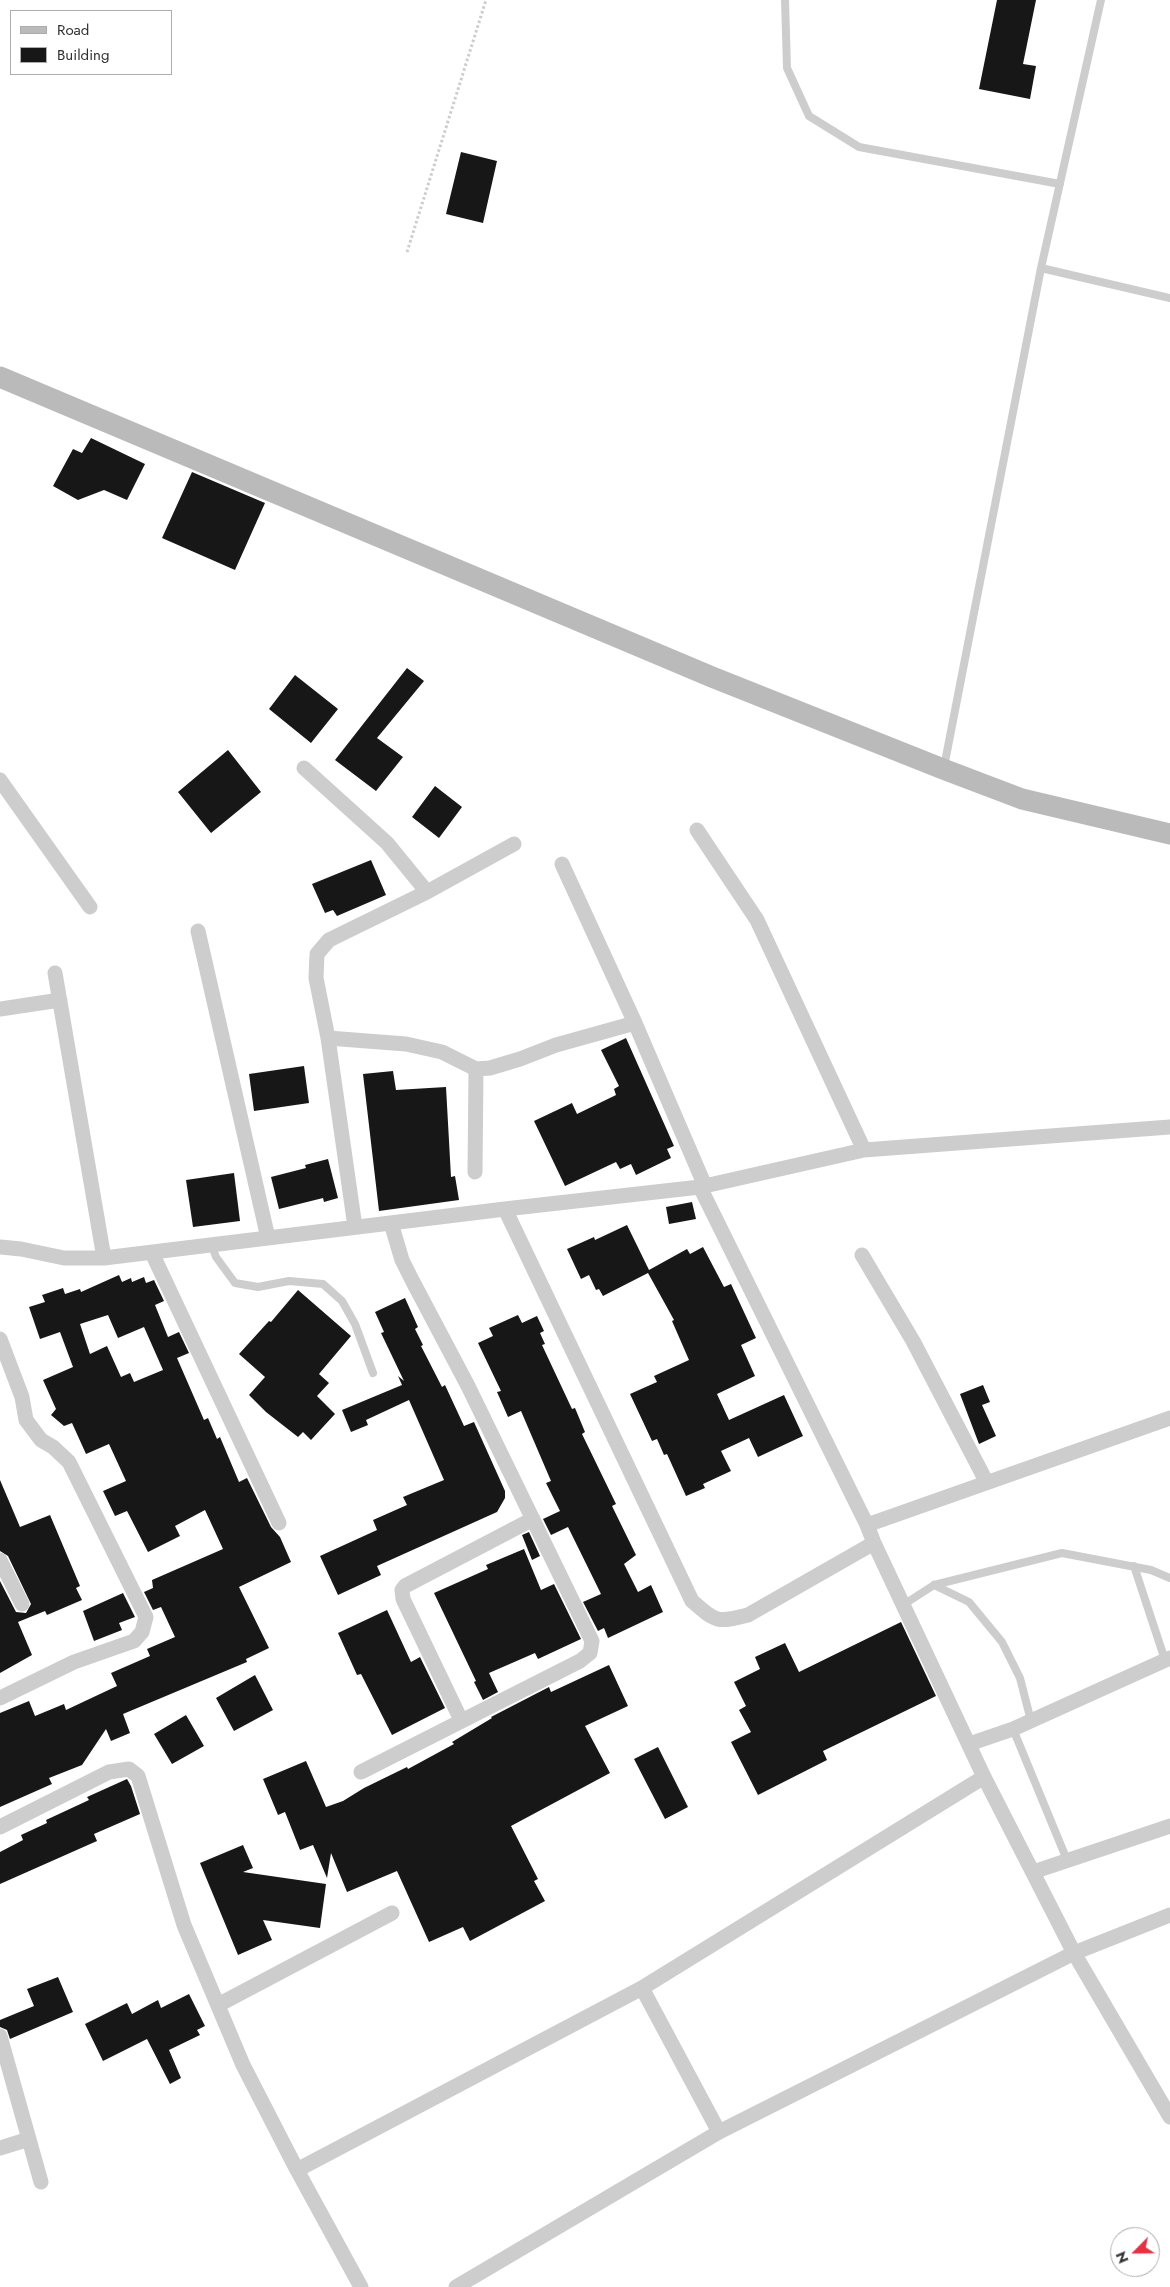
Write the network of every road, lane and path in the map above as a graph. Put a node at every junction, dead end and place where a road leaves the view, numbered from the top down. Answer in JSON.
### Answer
{"nodes":[{"id":1,"x":486,"y":0,"type":"edge"},
{"id":2,"x":785,"y":0,"type":"edge"},
{"id":3,"x":1101,"y":0,"type":"edge"},
{"id":4,"x":1060,"y":184,"type":"junction"},
{"id":5,"x":407,"y":252,"type":"dead end"},
{"id":6,"x":1041,"y":268,"type":"junction"},
{"id":7,"x":1170,"y":298,"type":"edge"},
{"id":8,"x":0,"y":377,"type":"edge"},
{"id":9,"x":304,"y":768,"type":"dead end"},
{"id":10,"x":943,"y":769,"type":"junction"},
{"id":11,"x":0,"y":780,"type":"edge"},
{"id":12,"x":697,"y":830,"type":"dead end"},
{"id":13,"x":1170,"y":834,"type":"edge"},
{"id":14,"x":514,"y":844,"type":"dead end"},
{"id":15,"x":562,"y":864,"type":"dead end"},
{"id":16,"x":427,"y":892,"type":"junction"},
{"id":17,"x":90,"y":907,"type":"dead end"},
{"id":18,"x":198,"y":931,"type":"dead end"},
{"id":19,"x":55,"y":973,"type":"dead end"},
{"id":20,"x":60,"y":1000,"type":"junction"},
{"id":21,"x":0,"y":1009,"type":"edge"},
{"id":22,"x":635,"y":1023,"type":"junction"},
{"id":23,"x":328,"y":1038,"type":"junction"},
{"id":24,"x":476,"y":1069,"type":"junction"},
{"id":25,"x":1170,"y":1127,"type":"edge"},
{"id":26,"x":864,"y":1150,"type":"junction"},
{"id":27,"x":475,"y":1172,"type":"dead end"},
{"id":28,"x":703,"y":1187,"type":"junction"},
{"id":29,"x":505,"y":1209,"type":"junction"},
{"id":30,"x":391,"y":1223,"type":"junction"},
{"id":31,"x":355,"y":1227,"type":"junction"},
{"id":32,"x":268,"y":1238,"type":"junction"},
{"id":33,"x":212,"y":1246,"type":"junction"},
{"id":34,"x":0,"y":1247,"type":"edge"},
{"id":35,"x":152,"y":1253,"type":"junction"},
{"id":36,"x":862,"y":1255,"type":"dead end"},
{"id":37,"x":104,"y":1258,"type":"junction"},
{"id":38,"x":0,"y":1339,"type":"edge"},
{"id":39,"x":373,"y":1373,"type":"dead end"},
{"id":40,"x":1170,"y":1418,"type":"edge"},
{"id":41,"x":986,"y":1481,"type":"junction"},
{"id":42,"x":533,"y":1519,"type":"junction"},
{"id":43,"x":279,"y":1523,"type":"dead end"},
{"id":44,"x":867,"y":1524,"type":"junction"},
{"id":45,"x":874,"y":1543,"type":"junction"},
{"id":46,"x":0,"y":1560,"type":"edge"},
{"id":47,"x":1134,"y":1566,"type":"junction"},
{"id":48,"x":1170,"y":1578,"type":"edge"},
{"id":49,"x":934,"y":1585,"type":"junction"},
{"id":50,"x":22,"y":1604,"type":"dead end"},
{"id":51,"x":903,"y":1605,"type":"junction"},
{"id":52,"x":1168,"y":1659,"type":"edge"},
{"id":53,"x":0,"y":1698,"type":"edge"},
{"id":54,"x":461,"y":1720,"type":"junction"},
{"id":55,"x":1031,"y":1720,"type":"junction"},
{"id":56,"x":1013,"y":1729,"type":"junction"},
{"id":57,"x":969,"y":1744,"type":"junction"},
{"id":58,"x":361,"y":1772,"type":"dead end"},
{"id":59,"x":984,"y":1777,"type":"junction"},
{"id":60,"x":1170,"y":1826,"type":"edge"},
{"id":61,"x":0,"y":1827,"type":"edge"},
{"id":62,"x":1067,"y":1860,"type":"junction"},
{"id":63,"x":1033,"y":1872,"type":"junction"},
{"id":64,"x":392,"y":1913,"type":"dead end"},
{"id":65,"x":1170,"y":1916,"type":"edge"},
{"id":66,"x":1074,"y":1953,"type":"junction"},
{"id":67,"x":642,"y":1988,"type":"junction"},
{"id":68,"x":218,"y":2005,"type":"junction"},
{"id":69,"x":0,"y":2036,"type":"edge"},
{"id":70,"x":1170,"y":2117,"type":"edge"},
{"id":71,"x":719,"y":2132,"type":"junction"},
{"id":72,"x":29,"y":2139,"type":"junction"},
{"id":73,"x":0,"y":2148,"type":"edge"},
{"id":74,"x":297,"y":2170,"type":"junction"},
{"id":75,"x":41,"y":2182,"type":"dead end"},
{"id":76,"x":361,"y":2287,"type":"edge"},
{"id":77,"x":456,"y":2287,"type":"edge"}],
"edges":[{"from":1,"to":5,"type":"path"},
{"from":2,"to":4,"type":"lane"},
{"from":3,"to":4,"type":"lane"},
{"from":4,"to":6,"type":"lane"},
{"from":6,"to":7,"type":"lane"},
{"from":6,"to":10,"type":"lane"},
{"from":8,"to":10,"type":"street"},
{"from":9,"to":16,"type":"street"},
{"from":10,"to":13,"type":"street"},
{"from":11,"to":17,"type":"street"},
{"from":12,"to":26,"type":"street"},
{"from":14,"to":16,"type":"street"},
{"from":15,"to":22,"type":"street"},
{"from":16,"to":23,"type":"street"},
{"from":18,"to":32,"type":"street"},
{"from":19,"to":20,"type":"street"},
{"from":20,"to":21,"type":"street"},
{"from":20,"to":37,"type":"street"},
{"from":22,"to":24,"type":"street"},
{"from":22,"to":28,"type":"street"},
{"from":23,"to":24,"type":"street"},
{"from":23,"to":31,"type":"street"},
{"from":24,"to":27,"type":"street"},
{"from":25,"to":26,"type":"street"},
{"from":26,"to":28,"type":"street"},
{"from":28,"to":29,"type":"street"},
{"from":28,"to":44,"type":"street"},
{"from":29,"to":30,"type":"street"},
{"from":29,"to":45,"type":"street"},
{"from":30,"to":31,"type":"street"},
{"from":30,"to":42,"type":"street"},
{"from":31,"to":32,"type":"street"},
{"from":32,"to":33,"type":"street"},
{"from":33,"to":35,"type":"street"},
{"from":33,"to":39,"type":"lane"},
{"from":34,"to":37,"type":"street"},
{"from":35,"to":37,"type":"street"},
{"from":35,"to":43,"type":"street"},
{"from":36,"to":41,"type":"street"},
{"from":38,"to":53,"type":"street"},
{"from":40,"to":41,"type":"street"},
{"from":41,"to":44,"type":"street"},
{"from":42,"to":54,"type":"street"},
{"from":42,"to":54,"type":"street"},
{"from":44,"to":45,"type":"street"},
{"from":45,"to":51,"type":"street"},
{"from":46,"to":50,"type":"street"},
{"from":47,"to":48,"type":"lane"},
{"from":47,"to":49,"type":"lane"},
{"from":47,"to":52,"type":"lane"},
{"from":49,"to":51,"type":"lane"},
{"from":49,"to":55,"type":"lane"},
{"from":51,"to":57,"type":"street"},
{"from":52,"to":55,"type":"street"},
{"from":54,"to":58,"type":"street"},
{"from":55,"to":56,"type":"street"},
{"from":56,"to":57,"type":"street"},
{"from":56,"to":62,"type":"lane"},
{"from":57,"to":59,"type":"street"},
{"from":59,"to":63,"type":"street"},
{"from":59,"to":67,"type":"street"},
{"from":60,"to":62,"type":"street"},
{"from":61,"to":68,"type":"street"},
{"from":62,"to":63,"type":"street"},
{"from":63,"to":66,"type":"street"},
{"from":64,"to":68,"type":"street"},
{"from":65,"to":66,"type":"street"},
{"from":66,"to":70,"type":"street"},
{"from":66,"to":71,"type":"street"},
{"from":67,"to":71,"type":"street"},
{"from":67,"to":74,"type":"street"},
{"from":68,"to":74,"type":"street"},
{"from":69,"to":72,"type":"street"},
{"from":71,"to":77,"type":"street"},
{"from":72,"to":73,"type":"street"},
{"from":72,"to":75,"type":"street"},
{"from":74,"to":76,"type":"street"}]}
